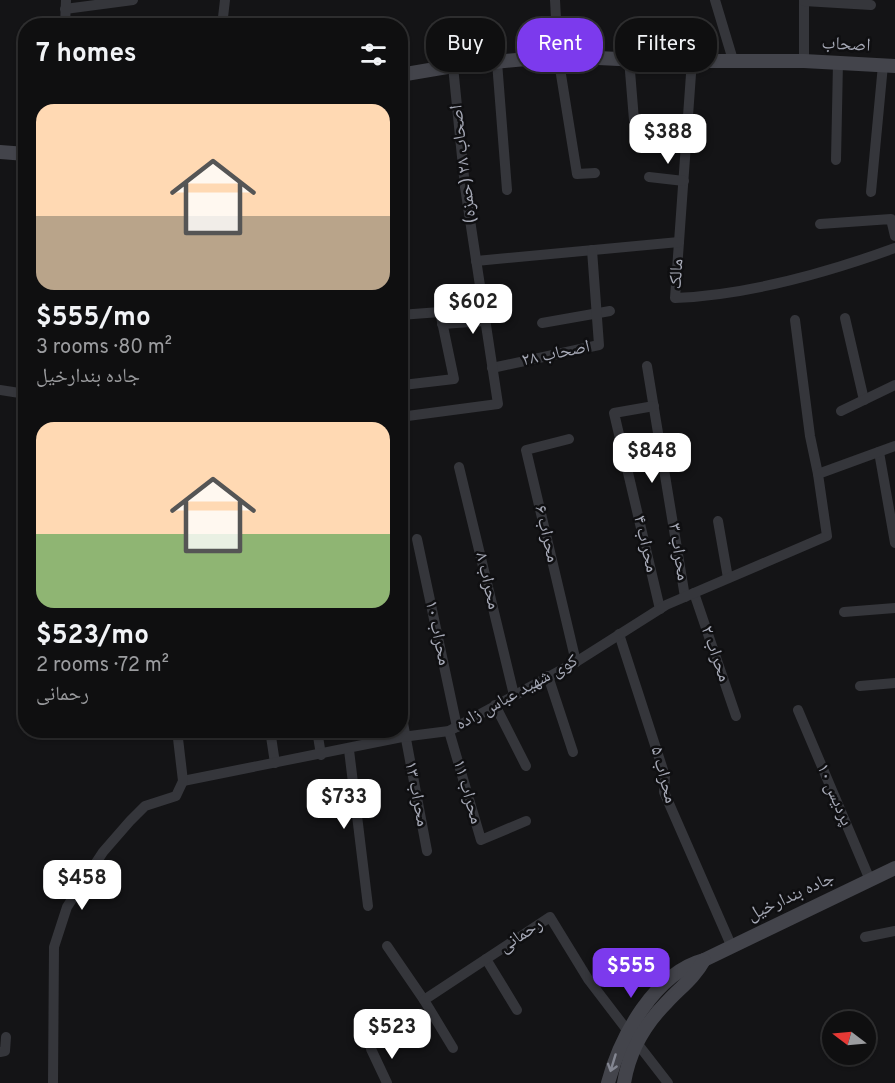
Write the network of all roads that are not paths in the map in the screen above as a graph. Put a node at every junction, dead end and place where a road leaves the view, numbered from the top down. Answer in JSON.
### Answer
{"nodes":[{"id":1,"x":133,"y":0,"type":"edge"},
{"id":2,"x":225,"y":0,"type":"edge"},
{"id":3,"x":555,"y":0,"type":"edge"},
{"id":4,"x":715,"y":0,"type":"edge"},
{"id":5,"x":804,"y":0,"type":"edge"},
{"id":6,"x":65,"y":5,"type":"edge"},
{"id":7,"x":871,"y":5,"type":"dead end"},
{"id":8,"x":223,"y":18,"type":"edge"},
{"id":9,"x":556,"y":18,"type":"edge"},
{"id":10,"x":717,"y":60,"type":"edge"},
{"id":11,"x":733,"y":60,"type":"junction"},
{"id":12,"x":804,"y":61,"type":"junction"},
{"id":13,"x":838,"y":62,"type":"junction"},
{"id":14,"x":889,"y":66,"type":"edge"},
{"id":15,"x":426,"y":71,"type":"edge"},
{"id":16,"x":454,"y":72,"type":"edge"},
{"id":17,"x":498,"y":72,"type":"edge"},
{"id":18,"x":561,"y":72,"type":"edge"},
{"id":19,"x":630,"y":72,"type":"edge"},
{"id":20,"x":691,"y":72,"type":"edge"},
{"id":21,"x":408,"y":74,"type":"edge"},
{"id":22,"x":634,"y":120,"type":"dead end"},
{"id":23,"x":0,"y":152,"type":"edge"},
{"id":24,"x":18,"y":153,"type":"edge"},
{"id":25,"x":836,"y":160,"type":"dead end"},
{"id":26,"x":595,"y":173,"type":"dead end"},
{"id":27,"x":649,"y":177,"type":"dead end"},
{"id":28,"x":684,"y":181,"type":"junction"},
{"id":29,"x":507,"y":190,"type":"dead end"},
{"id":30,"x":871,"y":192,"type":"dead end"},
{"id":31,"x":820,"y":224,"type":"dead end"},
{"id":32,"x":895,"y":236,"type":"edge"},
{"id":33,"x":679,"y":242,"type":"junction"},
{"id":34,"x":895,"y":248,"type":"edge"},
{"id":35,"x":592,"y":250,"type":"junction"},
{"id":36,"x":476,"y":261,"type":"junction"},
{"id":37,"x":610,"y":311,"type":"dead end"},
{"id":38,"x":408,"y":314,"type":"edge"},
{"id":39,"x":595,"y":314,"type":"junction"},
{"id":40,"x":845,"y":318,"type":"dead end"},
{"id":41,"x":795,"y":320,"type":"dead end"},
{"id":42,"x":485,"y":321,"type":"junction"},
{"id":43,"x":542,"y":323,"type":"dead end"},
{"id":44,"x":442,"y":324,"type":"junction"},
{"id":45,"x":647,"y":366,"type":"dead end"},
{"id":46,"x":492,"y":368,"type":"junction"},
{"id":47,"x":408,"y":384,"type":"edge"},
{"id":48,"x":895,"y":385,"type":"edge"},
{"id":49,"x":0,"y":390,"type":"edge"},
{"id":50,"x":18,"y":393,"type":"edge"},
{"id":51,"x":864,"y":400,"type":"junction"},
{"id":52,"x":654,"y":406,"type":"junction"},
{"id":53,"x":841,"y":411,"type":"dead end"},
{"id":54,"x":408,"y":416,"type":"edge"},
{"id":55,"x":569,"y":439,"type":"dead end"},
{"id":56,"x":895,"y":446,"type":"edge"},
{"id":57,"x":879,"y":452,"type":"junction"},
{"id":58,"x":459,"y":467,"type":"dead end"},
{"id":59,"x":818,"y":474,"type":"junction"},
{"id":60,"x":893,"y":517,"type":"edge"},
{"id":61,"x":718,"y":521,"type":"dead end"},
{"id":62,"x":417,"y":539,"type":"dead end"},
{"id":63,"x":895,"y":543,"type":"edge"},
{"id":64,"x":728,"y":578,"type":"junction"},
{"id":65,"x":690,"y":595,"type":"junction"},
{"id":66,"x":895,"y":608,"type":"edge"},
{"id":67,"x":660,"y":609,"type":"junction"},
{"id":68,"x":844,"y":612,"type":"dead end"},
{"id":69,"x":619,"y":634,"type":"junction"},
{"id":70,"x":576,"y":662,"type":"junction"},
{"id":71,"x":549,"y":676,"type":"junction"},
{"id":72,"x":895,"y":683,"type":"edge"},
{"id":73,"x":860,"y":686,"type":"dead end"},
{"id":74,"x":514,"y":695,"type":"junction"},
{"id":75,"x":495,"y":705,"type":"junction"},
{"id":76,"x":798,"y":710,"type":"dead end"},
{"id":77,"x":736,"y":716,"type":"dead end"},
{"id":78,"x":453,"y":729,"type":"junction"},
{"id":79,"x":408,"y":736,"type":"edge"},
{"id":80,"x":178,"y":738,"type":"edge"},
{"id":81,"x":271,"y":738,"type":"edge"},
{"id":82,"x":318,"y":738,"type":"edge"},
{"id":83,"x":401,"y":738,"type":"edge"},
{"id":84,"x":405,"y":738,"type":"edge"},
{"id":85,"x":349,"y":750,"type":"junction"},
{"id":86,"x":573,"y":752,"type":"dead end"},
{"id":87,"x":321,"y":755,"type":"junction"},
{"id":88,"x":275,"y":764,"type":"junction"},
{"id":89,"x":526,"y":766,"type":"dead end"},
{"id":90,"x":183,"y":781,"type":"junction"},
{"id":91,"x":526,"y":821,"type":"dead end"},
{"id":92,"x":427,"y":851,"type":"dead end"},
{"id":93,"x":895,"y":868,"type":"edge"},
{"id":94,"x":870,"y":880,"type":"junction"},
{"id":95,"x":368,"y":906,"type":"dead end"},
{"id":96,"x":895,"y":931,"type":"edge"},
{"id":97,"x":865,"y":938,"type":"dead end"},
{"id":98,"x":731,"y":945,"type":"junction"},
{"id":99,"x":387,"y":946,"type":"dead end"},
{"id":100,"x":486,"y":959,"type":"junction"},
{"id":101,"x":704,"y":960,"type":"junction"},
{"id":102,"x":424,"y":1000,"type":"junction"},
{"id":103,"x":517,"y":1010,"type":"dead end"},
{"id":104,"x":627,"y":1030,"type":"junction"},
{"id":105,"x":6,"y":1037,"type":"dead end"},
{"id":106,"x":637,"y":1043,"type":"junction"},
{"id":107,"x":453,"y":1048,"type":"dead end"},
{"id":108,"x":371,"y":1049,"type":"dead end"},
{"id":109,"x":0,"y":1052,"type":"edge"},
{"id":110,"x":53,"y":1083,"type":"edge"},
{"id":111,"x":387,"y":1083,"type":"edge"},
{"id":112,"x":608,"y":1083,"type":"edge"},
{"id":113,"x":624,"y":1083,"type":"edge"},
{"id":114,"x":668,"y":1083,"type":"edge"}],
"edges":[{"from":1,"to":6,"type":"street"},
{"from":2,"to":8,"type":"street"},
{"from":3,"to":9,"type":"street"},
{"from":4,"to":11,"type":"street"},
{"from":5,"to":7,"type":"street"},
{"from":5,"to":12,"type":"street"},
{"from":10,"to":11,"type":"main road","name":"اصحاب"},
{"from":11,"to":12,"type":"main road","name":"اصحاب"},
{"from":12,"to":13,"type":"main road","name":"اصحاب"},
{"from":13,"to":14,"type":"main road","name":"اصحاب"},
{"from":13,"to":25,"type":"street"},
{"from":14,"to":30,"type":"street"},
{"from":15,"to":21,"type":"main road","name":"اصحاب"},
{"from":16,"to":36,"type":"street","name":"اصحاب ۲۸ (حمزه)"},
{"from":17,"to":29,"type":"street"},
{"from":18,"to":26,"type":"street"},
{"from":19,"to":22,"type":"street"},
{"from":20,"to":28,"type":"street","name":"مالک"},
{"from":23,"to":24,"type":"main road"},
{"from":27,"to":28,"type":"street"},
{"from":28,"to":33,"type":"street","name":"مالک"},
{"from":31,"to":32,"type":"street"},
{"from":33,"to":34,"type":"street","name":"مالک"},
{"from":33,"to":35,"type":"street"},
{"from":35,"to":36,"type":"street"},
{"from":35,"to":39,"type":"street","name":"اصحاب ۲۸"},
{"from":36,"to":42,"type":"street","name":"اصحاب ۲۸ (حمزه)"},
{"from":37,"to":39,"type":"street"},
{"from":38,"to":44,"type":"street"},
{"from":39,"to":43,"type":"street"},
{"from":39,"to":46,"type":"street","name":"اصحاب ۲۸"},
{"from":40,"to":51,"type":"street"},
{"from":41,"to":59,"type":"street"},
{"from":42,"to":44,"type":"street"},
{"from":42,"to":46,"type":"street","name":"اصحاب ۲۸ (حمزه)"},
{"from":44,"to":47,"type":"street"},
{"from":45,"to":52,"type":"street","name":"محراب ۳"},
{"from":46,"to":54,"type":"street","name":"اصحاب ۲۸ (حمزه)"},
{"from":48,"to":51,"type":"street"},
{"from":49,"to":50,"type":"street"},
{"from":51,"to":53,"type":"street"},
{"from":52,"to":65,"type":"street","name":"محراب ۳"},
{"from":52,"to":67,"type":"street","name":"محراب ۴"},
{"from":55,"to":70,"type":"street","name":"محراب ۶"},
{"from":56,"to":57,"type":"street"},
{"from":57,"to":59,"type":"street"},
{"from":57,"to":60,"type":"street"},
{"from":58,"to":74,"type":"street","name":"محراب ۸"},
{"from":59,"to":64,"type":"street","name":"کوی شهید عباس زاده"},
{"from":60,"to":63,"type":"street"},
{"from":61,"to":64,"type":"street"},
{"from":62,"to":78,"type":"street","name":"محراب ۱۰"},
{"from":64,"to":65,"type":"street","name":"کوی شهید عباس زاده"},
{"from":65,"to":67,"type":"street","name":"کوی شهید عباس زاده"},
{"from":65,"to":77,"type":"street","name":"محراب ۲"},
{"from":66,"to":68,"type":"street"},
{"from":67,"to":69,"type":"street","name":"کوی شهید عباس زاده"},
{"from":69,"to":70,"type":"street","name":"کوی شهید عباس زاده"},
{"from":69,"to":98,"type":"street","name":"محراب ۵"},
{"from":70,"to":71,"type":"street","name":"کوی شهید عباس زاده"},
{"from":71,"to":74,"type":"street","name":"کوی شهید عباس زاده"},
{"from":71,"to":86,"type":"street"},
{"from":72,"to":73,"type":"street"},
{"from":74,"to":75,"type":"street","name":"کوی شهید عباس زاده"},
{"from":75,"to":78,"type":"street","name":"کوی شهید عباس زاده"},
{"from":75,"to":89,"type":"street"},
{"from":76,"to":94,"type":"street","name":"پردیس ۱۰"},
{"from":78,"to":79,"type":"street","name":"کوی شهید عباس زاده"},
{"from":78,"to":91,"type":"street","name":"محراب ۱۱"},
{"from":80,"to":90,"type":"street"},
{"from":81,"to":88,"type":"street"},
{"from":82,"to":87,"type":"street"},
{"from":83,"to":85,"type":"street","name":"کوی شهید عباس زاده"},
{"from":84,"to":92,"type":"street","name":"محراب ۱۳"},
{"from":85,"to":87,"type":"street","name":"کوی شهید عباس زاده"},
{"from":85,"to":95,"type":"street"},
{"from":87,"to":88,"type":"street","name":"کوی شهید عباس زاده"},
{"from":88,"to":90,"type":"street","name":"کوی شهید عباس زاده"},
{"from":90,"to":110,"type":"street"},
{"from":93,"to":94,"type":"main road","name":"جاده بندارخیل"},
{"from":94,"to":98,"type":"main road","name":"جاده بندارخیل"},
{"from":96,"to":97,"type":"street"},
{"from":98,"to":101,"type":"main road","name":"جاده بندارخیل"},
{"from":99,"to":102,"type":"street"},
{"from":100,"to":102,"type":"street","name":"رحمانی"},
{"from":100,"to":103,"type":"street"},
{"from":100,"to":104,"type":"street","name":"رحمانی"},
{"from":101,"to":104,"type":"main road","name":"جاده بندارخیل"},
{"from":101,"to":106,"type":"main road","name":"جاده بندارخیل"},
{"from":102,"to":107,"type":"street"},
{"from":104,"to":112,"type":"main road","name":"جاده بندارخیل","one_way":true},
{"from":105,"to":109,"type":"street"},
{"from":106,"to":113,"type":"main road","name":"جاده بندارخیل"},
{"from":106,"to":114,"type":"street"},
{"from":108,"to":111,"type":"street"}]}
